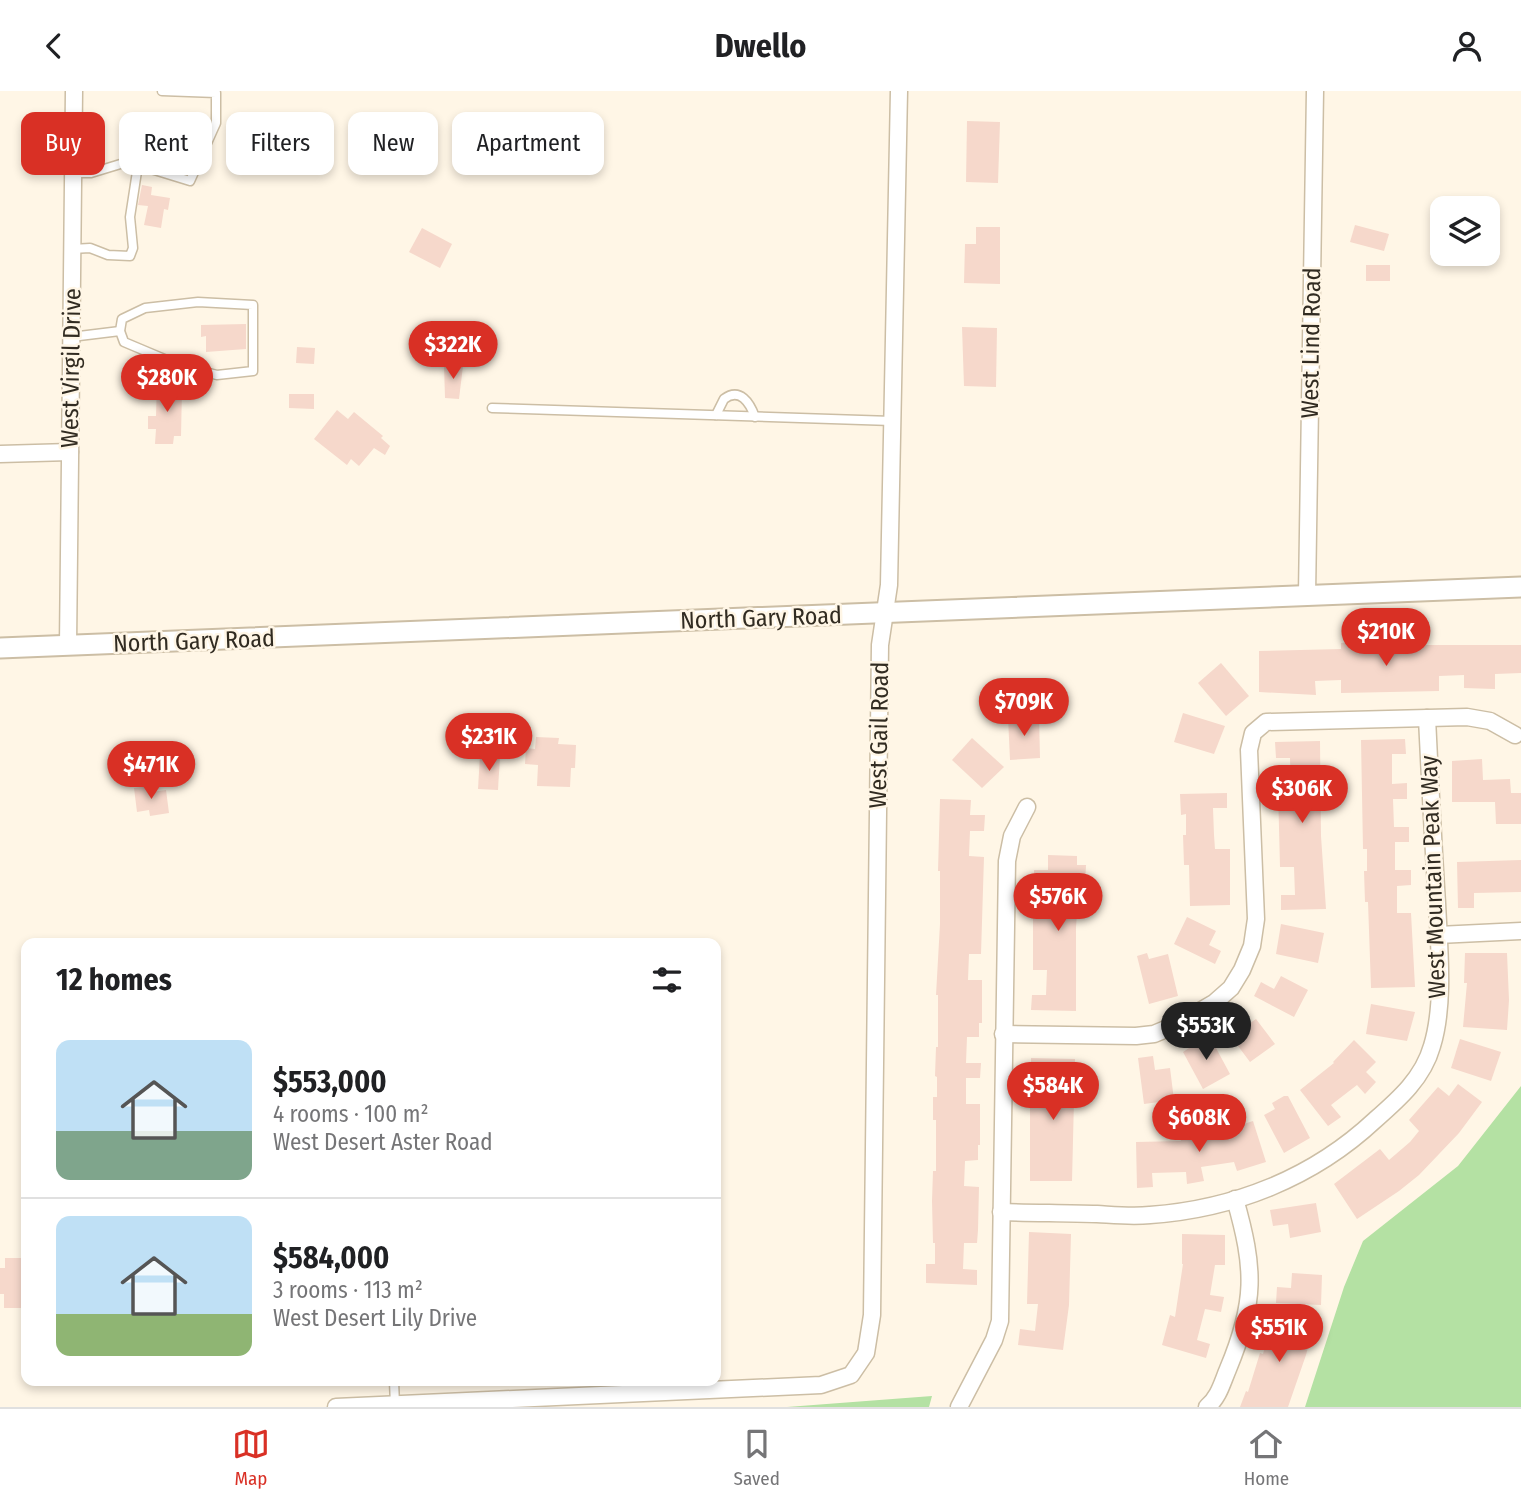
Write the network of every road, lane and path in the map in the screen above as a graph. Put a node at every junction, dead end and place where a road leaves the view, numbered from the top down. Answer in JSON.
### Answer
{"nodes":[{"id":1,"x":74,"y":91,"type":"edge"},
{"id":2,"x":162,"y":91,"type":"edge"},
{"id":3,"x":899,"y":91,"type":"edge"},
{"id":4,"x":1315,"y":91,"type":"edge"},
{"id":5,"x":74,"y":112,"type":"edge"},
{"id":6,"x":212,"y":132,"type":"edge"},
{"id":7,"x":73,"y":175,"type":"edge"},
{"id":8,"x":136,"y":175,"type":"edge"},
{"id":9,"x":170,"y":175,"type":"edge"},
{"id":10,"x":193,"y":175,"type":"edge"},
{"id":11,"x":72,"y":249,"type":"junction"},
{"id":12,"x":120,"y":331,"type":"junction"},
{"id":13,"x":71,"y":337,"type":"junction"},
{"id":14,"x":492,"y":408,"type":"dead end"},
{"id":15,"x":716,"y":415,"type":"junction"},
{"id":16,"x":755,"y":417,"type":"junction"},
{"id":17,"x":892,"y":421,"type":"junction"},
{"id":18,"x":70,"y":452,"type":"junction"},
{"id":19,"x":0,"y":454,"type":"edge"},
{"id":20,"x":1521,"y":587,"type":"edge"},
{"id":21,"x":1307,"y":595,"type":"junction"},
{"id":22,"x":885,"y":613,"type":"junction"},
{"id":23,"x":68,"y":646,"type":"junction"},
{"id":24,"x":0,"y":649,"type":"edge"},
{"id":25,"x":1427,"y":718,"type":"junction"},
{"id":26,"x":1515,"y":735,"type":"dead end"},
{"id":27,"x":1027,"y":807,"type":"dead end"},
{"id":28,"x":1521,"y":932,"type":"edge"},
{"id":29,"x":1438,"y":935,"type":"junction"},
{"id":30,"x":1003,"y":1034,"type":"junction"},
{"id":31,"x":1235,"y":1199,"type":"junction"},
{"id":32,"x":1001,"y":1212,"type":"junction"},
{"id":33,"x":394,"y":1386,"type":"edge"},
{"id":34,"x":395,"y":1405,"type":"junction"},
{"id":35,"x":336,"y":1407,"type":"edge"},
{"id":36,"x":959,"y":1407,"type":"edge"},
{"id":37,"x":1208,"y":1407,"type":"edge"}],
"edges":[{"from":1,"to":5,"type":"street","name":"West Virgil Drive"},
{"from":2,"to":6,"type":"lane"},
{"from":3,"to":17,"type":"street","name":"West Gail Road"},
{"from":4,"to":21,"type":"street","name":"West Lind Road"},
{"from":7,"to":11,"type":"street","name":"West Virgil Drive"},
{"from":8,"to":11,"type":"lane"},
{"from":9,"to":10,"type":"lane"},
{"from":11,"to":13,"type":"street","name":"West Virgil Drive"},
{"from":12,"to":12,"type":"lane"},
{"from":12,"to":13,"type":"lane"},
{"from":13,"to":18,"type":"street","name":"West Virgil Drive"},
{"from":14,"to":15,"type":"lane"},
{"from":15,"to":16,"type":"lane"},
{"from":15,"to":16,"type":"lane"},
{"from":16,"to":17,"type":"lane"},
{"from":17,"to":22,"type":"street","name":"West Gail Road"},
{"from":18,"to":19,"type":"street"},
{"from":18,"to":23,"type":"street","name":"West Virgil Drive"},
{"from":20,"to":21,"type":"street","name":"North Gary Road"},
{"from":21,"to":22,"type":"street","name":"North Gary Road"},
{"from":22,"to":23,"type":"street","name":"North Gary Road"},
{"from":22,"to":34,"type":"street","name":"West Gail Road"},
{"from":23,"to":24,"type":"street","name":"North Gary Road"},
{"from":25,"to":26,"type":"street"},
{"from":25,"to":29,"type":"street","name":"West Mountain Peak Way"},
{"from":25,"to":30,"type":"street"},
{"from":27,"to":30,"type":"street"},
{"from":28,"to":29,"type":"street"},
{"from":29,"to":31,"type":"street","name":"West Mountain Peak Way"},
{"from":30,"to":32,"type":"street"},
{"from":31,"to":32,"type":"street","name":"West Mountain Peak Way"},
{"from":31,"to":37,"type":"street"},
{"from":32,"to":36,"type":"street"},
{"from":33,"to":34,"type":"lane"},
{"from":34,"to":35,"type":"street"}]}
